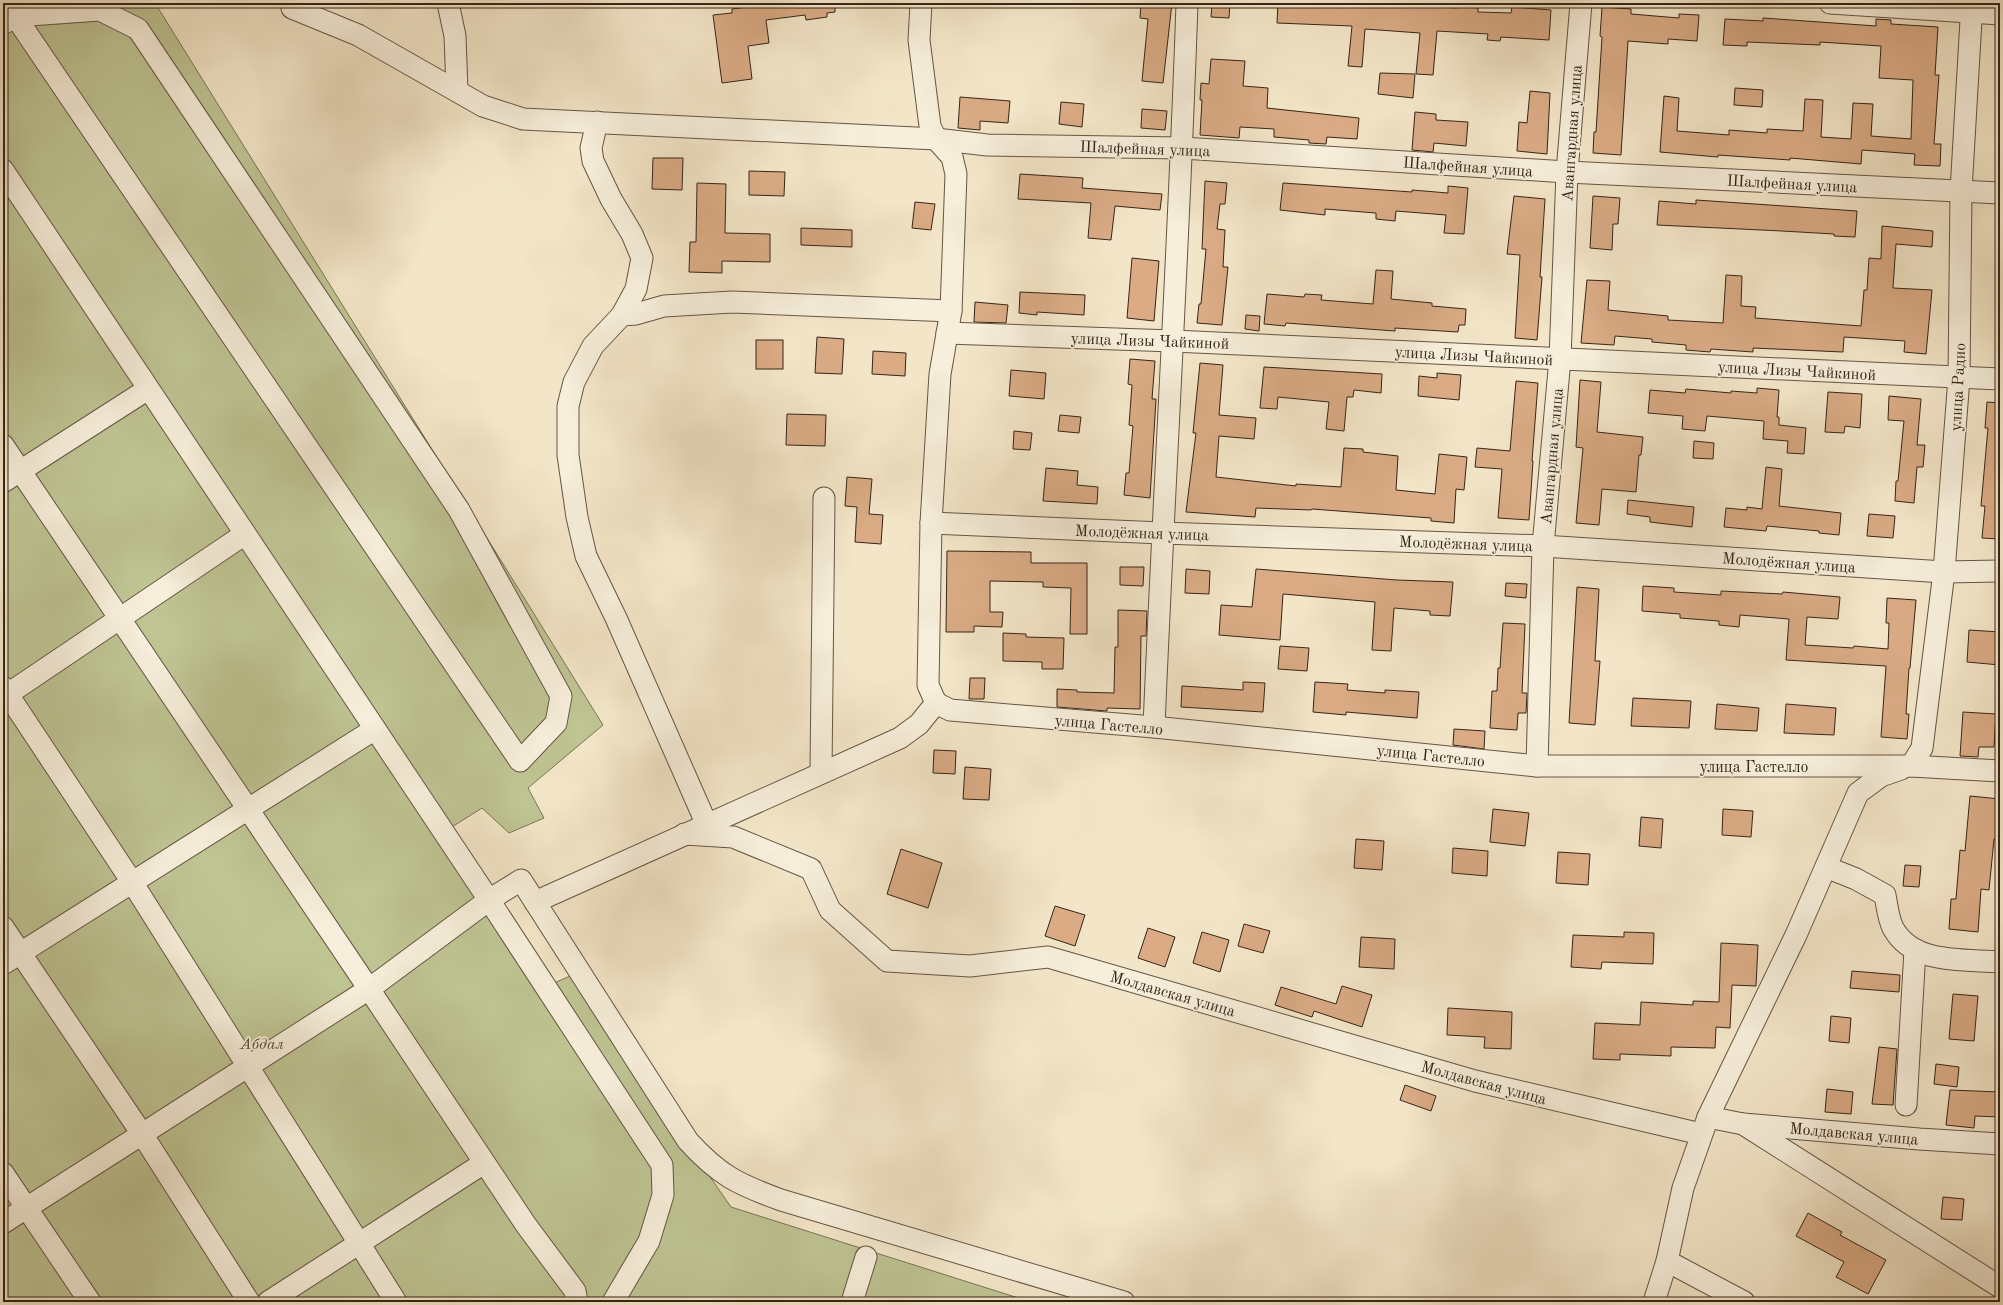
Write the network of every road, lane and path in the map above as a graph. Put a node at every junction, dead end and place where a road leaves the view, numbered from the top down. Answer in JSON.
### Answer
{"nodes":[{"id":1,"x":448,"y":3,"type":"edge"},
{"id":2,"x":921,"y":3,"type":"edge"},
{"id":3,"x":1187,"y":3,"type":"edge"},
{"id":4,"x":1581,"y":3,"type":"edge"},
{"id":5,"x":1830,"y":3,"type":"edge"},
{"id":6,"x":292,"y":8,"type":"dead end"},
{"id":7,"x":1971,"y":8,"type":"edge"},
{"id":8,"x":2000,"y":14,"type":"edge"},
{"id":9,"x":9,"y":20,"type":"edge"},
{"id":10,"x":457,"y":90,"type":"junction"},
{"id":11,"x":597,"y":122,"type":"junction"},
{"id":12,"x":936,"y":139,"type":"junction"},
{"id":13,"x":1182,"y":148,"type":"junction"},
{"id":14,"x":3,"y":170,"type":"edge"},
{"id":15,"x":1567,"y":172,"type":"junction"},
{"id":16,"x":1961,"y":191,"type":"junction"},
{"id":17,"x":2000,"y":193,"type":"edge"},
{"id":18,"x":951,"y":312,"type":"junction"},
{"id":19,"x":622,"y":315,"type":"junction"},
{"id":20,"x":947,"y":333,"type":"junction"},
{"id":21,"x":1173,"y":340,"type":"junction"},
{"id":22,"x":1560,"y":359,"type":"junction"},
{"id":23,"x":1959,"y":378,"type":"junction"},
{"id":24,"x":2000,"y":379,"type":"edge"},
{"id":25,"x":148,"y":390,"type":"junction"},
{"id":26,"x":3,"y":446,"type":"edge"},
{"id":27,"x":12,"y":476,"type":"edge"},
{"id":28,"x":824,"y":498,"type":"dead end"},
{"id":29,"x":931,"y":523,"type":"junction"},
{"id":30,"x":1162,"y":533,"type":"junction"},
{"id":31,"x":245,"y":534,"type":"junction"},
{"id":32,"x":1543,"y":546,"type":"junction"},
{"id":33,"x":2000,"y":571,"type":"edge"},
{"id":34,"x":1944,"y":572,"type":"junction"},
{"id":35,"x":119,"y":618,"type":"junction"},
{"id":36,"x":5,"y":690,"type":"edge"},
{"id":37,"x":936,"y":704,"type":"junction"},
{"id":38,"x":1154,"y":727,"type":"junction"},
{"id":39,"x":375,"y":729,"type":"junction"},
{"id":40,"x":1537,"y":766,"type":"junction"},
{"id":41,"x":1920,"y":766,"type":"junction"},
{"id":42,"x":2000,"y":771,"type":"edge"},
{"id":43,"x":821,"y":772,"type":"junction"},
{"id":44,"x":248,"y":809,"type":"junction"},
{"id":45,"x":706,"y":825,"type":"junction"},
{"id":46,"x":684,"y":834,"type":"junction"},
{"id":47,"x":1826,"y":867,"type":"junction"},
{"id":48,"x":132,"y":882,"type":"junction"},
{"id":49,"x":489,"y":900,"type":"junction"},
{"id":50,"x":535,"y":902,"type":"junction"},
{"id":51,"x":3,"y":927,"type":"edge"},
{"id":52,"x":1915,"y":950,"type":"junction"},
{"id":53,"x":20,"y":953,"type":"junction"},
{"id":54,"x":2000,"y":962,"type":"edge"},
{"id":55,"x":3,"y":964,"type":"edge"},
{"id":56,"x":369,"y":989,"type":"junction"},
{"id":57,"x":248,"y":1066,"type":"junction"},
{"id":58,"x":1906,"y":1105,"type":"dead end"},
{"id":59,"x":1743,"y":1124,"type":"junction"},
{"id":60,"x":1704,"y":1125,"type":"junction"},
{"id":61,"x":142,"y":1134,"type":"junction"},
{"id":62,"x":2000,"y":1144,"type":"edge"},
{"id":63,"x":484,"y":1163,"type":"junction"},
{"id":64,"x":3,"y":1174,"type":"edge"},
{"id":65,"x":26,"y":1208,"type":"junction"},
{"id":66,"x":3,"y":1223,"type":"edge"},
{"id":67,"x":359,"y":1243,"type":"junction"},
{"id":68,"x":866,"y":1258,"type":"dead end"},
{"id":69,"x":1667,"y":1261,"type":"junction"},
{"id":70,"x":2000,"y":1287,"type":"edge"},
{"id":71,"x":90,"y":1302,"type":"edge"},
{"id":72,"x":249,"y":1302,"type":"edge"},
{"id":73,"x":268,"y":1302,"type":"edge"},
{"id":74,"x":396,"y":1302,"type":"edge"},
{"id":75,"x":577,"y":1302,"type":"edge"},
{"id":76,"x":613,"y":1302,"type":"edge"},
{"id":77,"x":852,"y":1302,"type":"edge"},
{"id":78,"x":1124,"y":1302,"type":"edge"},
{"id":79,"x":1654,"y":1302,"type":"edge"},
{"id":80,"x":1744,"y":1302,"type":"edge"}],
"edges":[{"from":1,"to":10,"type":"street"},
{"from":2,"to":12,"type":"street"},
{"from":3,"to":13,"type":"street"},
{"from":4,"to":15,"type":"street","name":"Авангардная улица"},
{"from":5,"to":7,"type":"street"},
{"from":6,"to":10,"type":"street","name":"Шалфейная улица"},
{"from":7,"to":8,"type":"street"},
{"from":7,"to":16,"type":"street","name":"улица Радио"},
{"from":9,"to":9,"type":"street"},
{"from":10,"to":11,"type":"street","name":"Шалфейная улица"},
{"from":11,"to":12,"type":"street","name":"Шалфейная улица"},
{"from":11,"to":19,"type":"street"},
{"from":12,"to":13,"type":"street","name":"Шалфейная улица"},
{"from":12,"to":18,"type":"street"},
{"from":13,"to":15,"type":"street","name":"Шалфейная улица"},
{"from":13,"to":21,"type":"street"},
{"from":14,"to":25,"type":"street"},
{"from":15,"to":16,"type":"street","name":"Шалфейная улица"},
{"from":15,"to":22,"type":"street","name":"Авангардная улица"},
{"from":16,"to":17,"type":"street","name":"Шалфейная улица"},
{"from":16,"to":23,"type":"street","name":"улица Радио"},
{"from":18,"to":19,"type":"street"},
{"from":18,"to":20,"type":"street"},
{"from":19,"to":45,"type":"street"},
{"from":20,"to":21,"type":"street","name":"улица Лизы Чайкиной"},
{"from":20,"to":29,"type":"street"},
{"from":21,"to":22,"type":"street","name":"улица Лизы Чайкиной"},
{"from":21,"to":30,"type":"street"},
{"from":22,"to":23,"type":"street","name":"улица Лизы Чайкиной"},
{"from":22,"to":32,"type":"street","name":"Авангардная улица"},
{"from":23,"to":24,"type":"street","name":"улица Лизы Чайкиной"},
{"from":23,"to":34,"type":"street","name":"улица Радио"},
{"from":25,"to":27,"type":"street"},
{"from":25,"to":31,"type":"street"},
{"from":26,"to":27,"type":"street"},
{"from":27,"to":35,"type":"street"},
{"from":28,"to":43,"type":"street"},
{"from":29,"to":30,"type":"street","name":"Молодёжная улица"},
{"from":29,"to":37,"type":"street"},
{"from":30,"to":32,"type":"street","name":"Молодёжная улица"},
{"from":30,"to":38,"type":"street"},
{"from":31,"to":35,"type":"street"},
{"from":31,"to":39,"type":"street"},
{"from":32,"to":34,"type":"street","name":"Молодёжная улица"},
{"from":32,"to":40,"type":"street","name":"Авангардная улица"},
{"from":33,"to":34,"type":"street","name":"Молодёжная улица"},
{"from":34,"to":41,"type":"street","name":"улица Радио"},
{"from":35,"to":36,"type":"street"},
{"from":35,"to":44,"type":"street"},
{"from":36,"to":48,"type":"street"},
{"from":37,"to":38,"type":"street","name":"улица Гастелло"},
{"from":37,"to":43,"type":"street"},
{"from":38,"to":40,"type":"street","name":"улица Гастелло"},
{"from":39,"to":44,"type":"street"},
{"from":39,"to":49,"type":"street"},
{"from":40,"to":41,"type":"street","name":"улица Гастелло"},
{"from":41,"to":42,"type":"street","name":"улица Гастелло"},
{"from":41,"to":47,"type":"street"},
{"from":43,"to":45,"type":"street"},
{"from":44,"to":48,"type":"street"},
{"from":44,"to":56,"type":"street"},
{"from":45,"to":46,"type":"street"},
{"from":46,"to":50,"type":"street"},
{"from":46,"to":60,"type":"street","name":"Молдавская улица"},
{"from":47,"to":52,"type":"street"},
{"from":47,"to":60,"type":"street"},
{"from":48,"to":53,"type":"street"},
{"from":48,"to":57,"type":"street"},
{"from":49,"to":50,"type":"street"},
{"from":49,"to":56,"type":"street"},
{"from":49,"to":76,"type":"street"},
{"from":50,"to":78,"type":"street"},
{"from":51,"to":53,"type":"street"},
{"from":52,"to":54,"type":"street"},
{"from":52,"to":58,"type":"street"},
{"from":53,"to":55,"type":"street"},
{"from":53,"to":61,"type":"street"},
{"from":56,"to":57,"type":"street"},
{"from":56,"to":63,"type":"street"},
{"from":57,"to":61,"type":"street"},
{"from":57,"to":67,"type":"street"},
{"from":59,"to":60,"type":"street","name":"Молдавская улица"},
{"from":59,"to":62,"type":"street","name":"Молдавская улица"},
{"from":59,"to":70,"type":"street"},
{"from":60,"to":69,"type":"street"},
{"from":61,"to":65,"type":"street"},
{"from":61,"to":72,"type":"street"},
{"from":63,"to":67,"type":"street"},
{"from":63,"to":75,"type":"street"},
{"from":64,"to":65,"type":"street"},
{"from":65,"to":66,"type":"street"},
{"from":65,"to":71,"type":"street"},
{"from":67,"to":73,"type":"street"},
{"from":67,"to":74,"type":"street"},
{"from":68,"to":77,"type":"street"},
{"from":69,"to":79,"type":"street"},
{"from":69,"to":80,"type":"street"}]}
